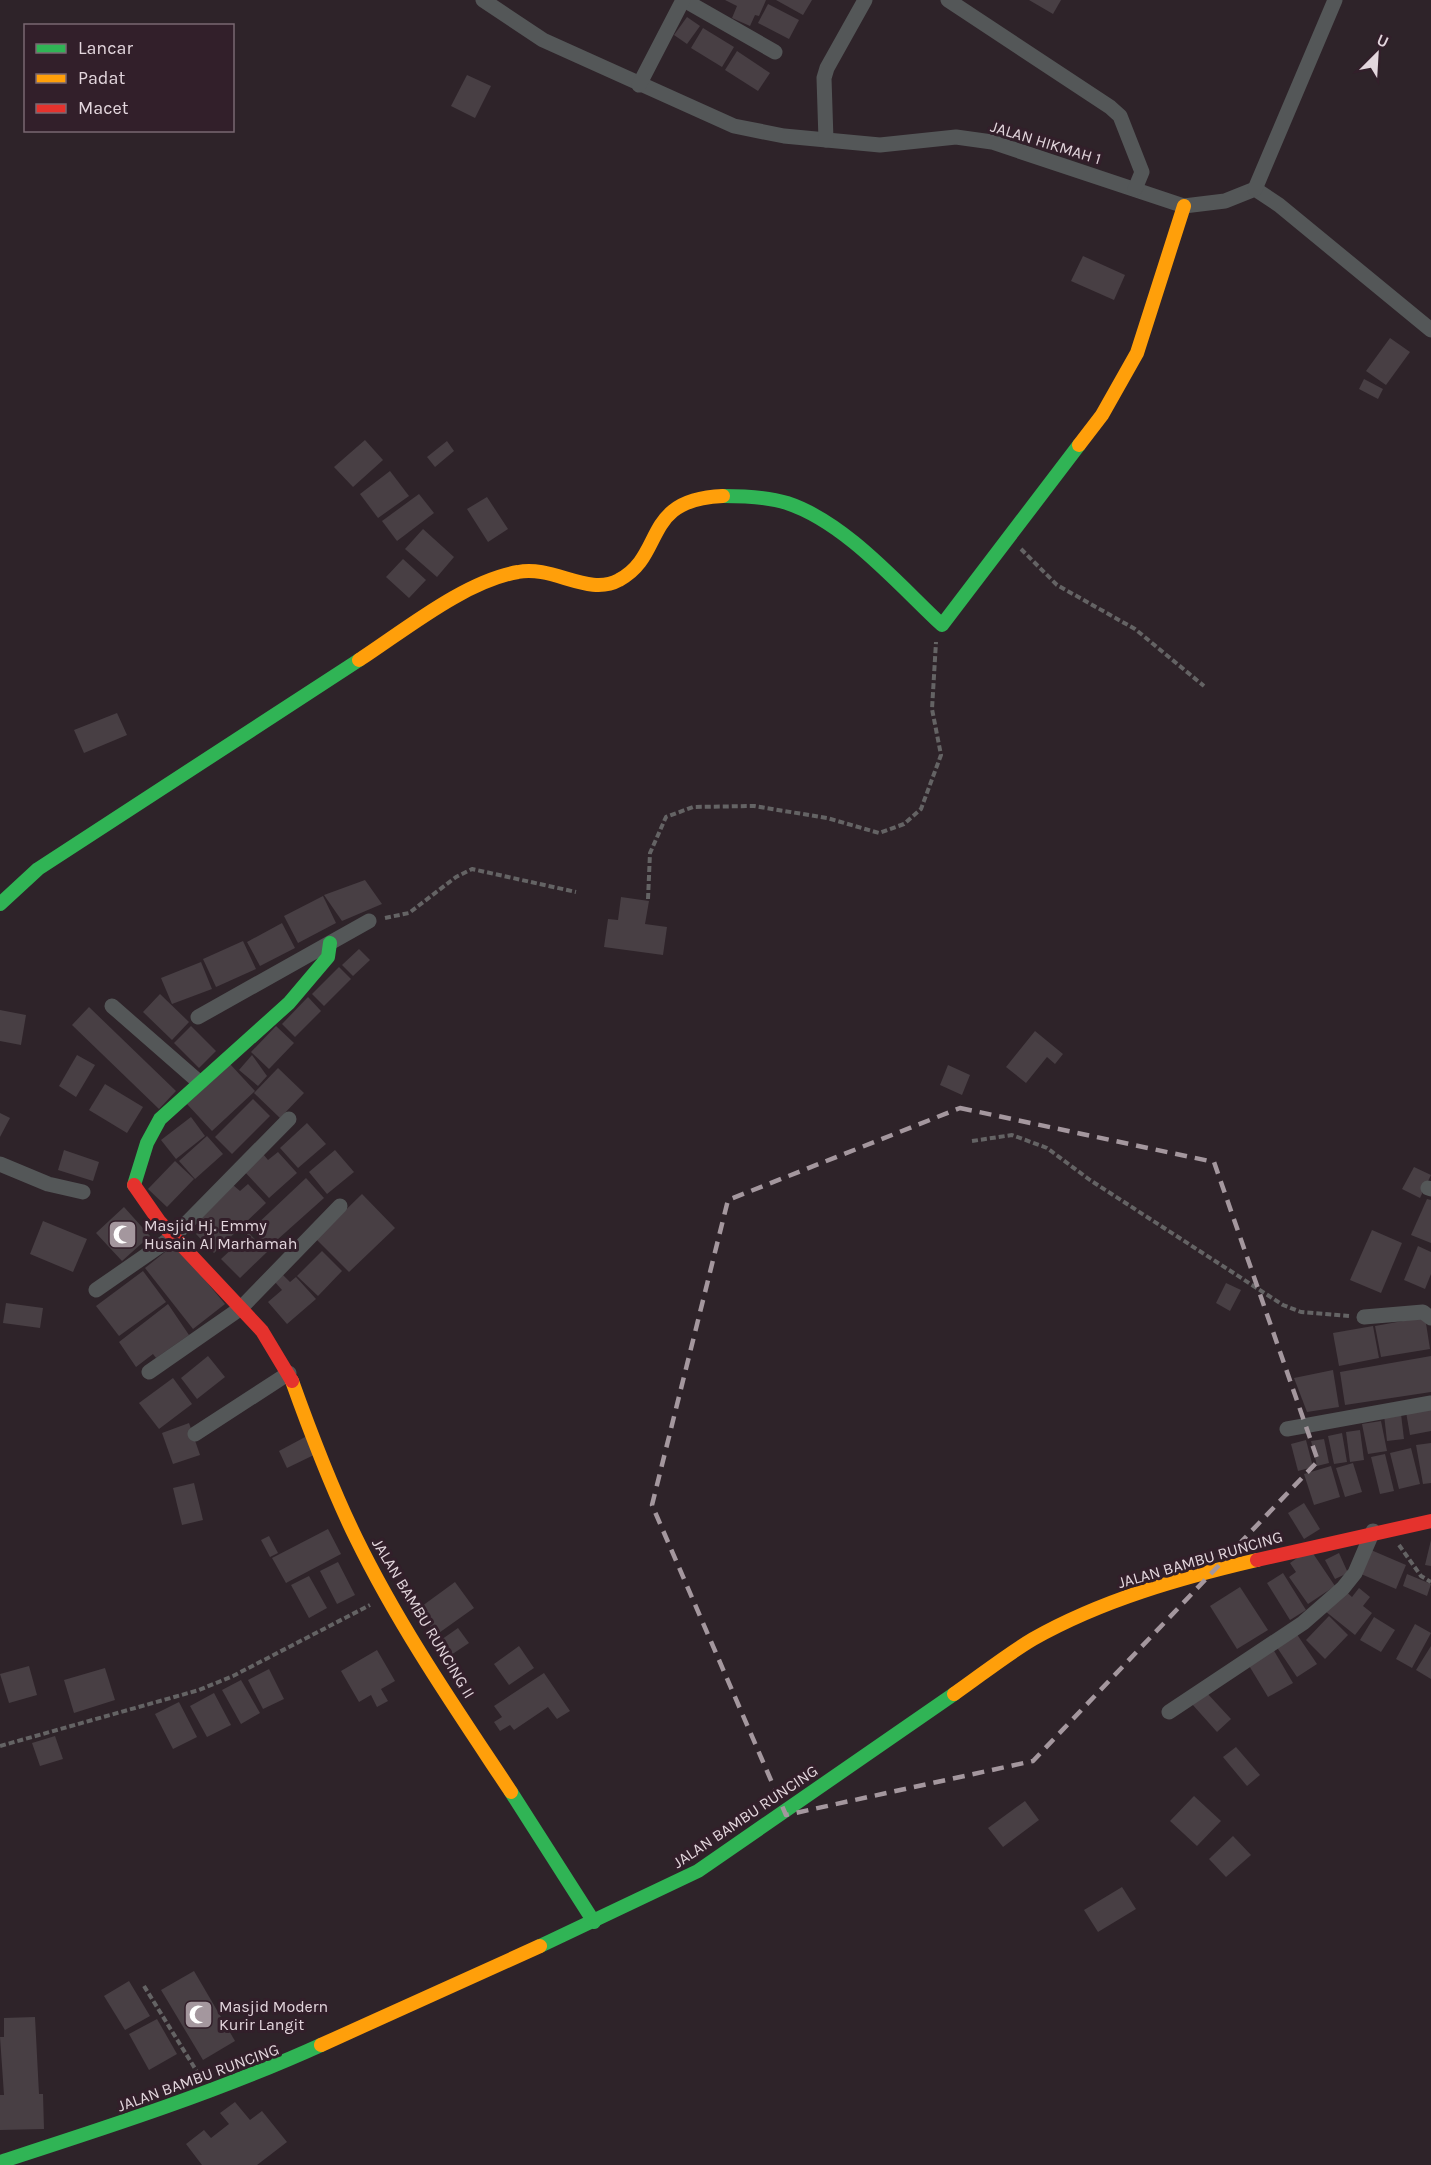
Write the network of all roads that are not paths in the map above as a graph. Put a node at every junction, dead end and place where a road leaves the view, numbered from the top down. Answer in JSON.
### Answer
{"nodes":[{"id":1,"x":483,"y":0,"type":"edge"},
{"id":2,"x":683,"y":0,"type":"edge"},
{"id":3,"x":865,"y":0,"type":"edge"},
{"id":4,"x":948,"y":0,"type":"edge"},
{"id":5,"x":1335,"y":0,"type":"edge"},
{"id":6,"x":775,"y":52,"type":"dead end"},
{"id":7,"x":639,"y":85,"type":"junction"},
{"id":8,"x":826,"y":140,"type":"junction"},
{"id":9,"x":1136,"y":189,"type":"junction"},
{"id":10,"x":1255,"y":189,"type":"junction"},
{"id":11,"x":1184,"y":206,"type":"junction"},
{"id":12,"x":1431,"y":330,"type":"edge"},
{"id":13,"x":0,"y":904,"type":"edge"},
{"id":14,"x":369,"y":921,"type":"road end"},
{"id":15,"x":330,"y":943,"type":"junction"},
{"id":16,"x":112,"y":1006,"type":"dead end"},
{"id":17,"x":198,"y":1017,"type":"dead end"},
{"id":18,"x":199,"y":1082,"type":"junction"},
{"id":19,"x":289,"y":1119,"type":"dead end"},
{"id":20,"x":0,"y":1164,"type":"edge"},
{"id":21,"x":83,"y":1192,"type":"dead end"},
{"id":22,"x":340,"y":1206,"type":"dead end"},
{"id":23,"x":174,"y":1236,"type":"junction"},
{"id":24,"x":96,"y":1290,"type":"dead end"},
{"id":25,"x":241,"y":1308,"type":"junction"},
{"id":26,"x":1364,"y":1317,"type":"road end"},
{"id":27,"x":1431,"y":1318,"type":"edge"},
{"id":28,"x":149,"y":1372,"type":"dead end"},
{"id":29,"x":289,"y":1373,"type":"junction"},
{"id":30,"x":1431,"y":1404,"type":"edge"},
{"id":31,"x":1287,"y":1429,"type":"dead end"},
{"id":32,"x":195,"y":1434,"type":"dead end"},
{"id":33,"x":1431,"y":1521,"type":"edge"},
{"id":34,"x":1373,"y":1531,"type":"junction"},
{"id":35,"x":1169,"y":1712,"type":"dead end"},
{"id":36,"x":594,"y":1922,"type":"junction"},
{"id":37,"x":0,"y":2162,"type":"edge"}],
"edges":[{"from":1,"to":7,"type":"street","name":"JALAN HIKMAH 1"},
{"from":2,"to":6,"type":"street"},
{"from":2,"to":7,"type":"street"},
{"from":3,"to":8,"type":"street"},
{"from":4,"to":9,"type":"street"},
{"from":5,"to":10,"type":"street"},
{"from":7,"to":8,"type":"street","name":"JALAN HIKMAH 1"},
{"from":8,"to":9,"type":"street","name":"JALAN HIKMAH 1"},
{"from":9,"to":11,"type":"street","name":"JALAN HIKMAH 1"},
{"from":10,"to":11,"type":"street","name":"JALAN HIKMAH 1"},
{"from":10,"to":12,"type":"street"},
{"from":11,"to":13,"type":"street"},
{"from":14,"to":15,"type":"street"},
{"from":15,"to":17,"type":"street"},
{"from":15,"to":18,"type":"street"},
{"from":16,"to":18,"type":"street"},
{"from":18,"to":23,"type":"street","name":"JALAN BAMBU RUNCING II"},
{"from":19,"to":23,"type":"street"},
{"from":20,"to":21,"type":"street"},
{"from":22,"to":25,"type":"street"},
{"from":23,"to":24,"type":"street"},
{"from":23,"to":25,"type":"street","name":"JALAN BAMBU RUNCING II"},
{"from":25,"to":28,"type":"street"},
{"from":25,"to":29,"type":"street","name":"JALAN BAMBU RUNCING II"},
{"from":26,"to":27,"type":"street"},
{"from":29,"to":32,"type":"street"},
{"from":29,"to":36,"type":"street","name":"JALAN BAMBU RUNCING II"},
{"from":30,"to":31,"type":"street"},
{"from":33,"to":34,"type":"street","name":"JALAN BAMBU RUNCING"},
{"from":34,"to":35,"type":"street"},
{"from":34,"to":36,"type":"street","name":"JALAN BAMBU RUNCING"},
{"from":36,"to":37,"type":"street","name":"JALAN BAMBU RUNCING"}]}
